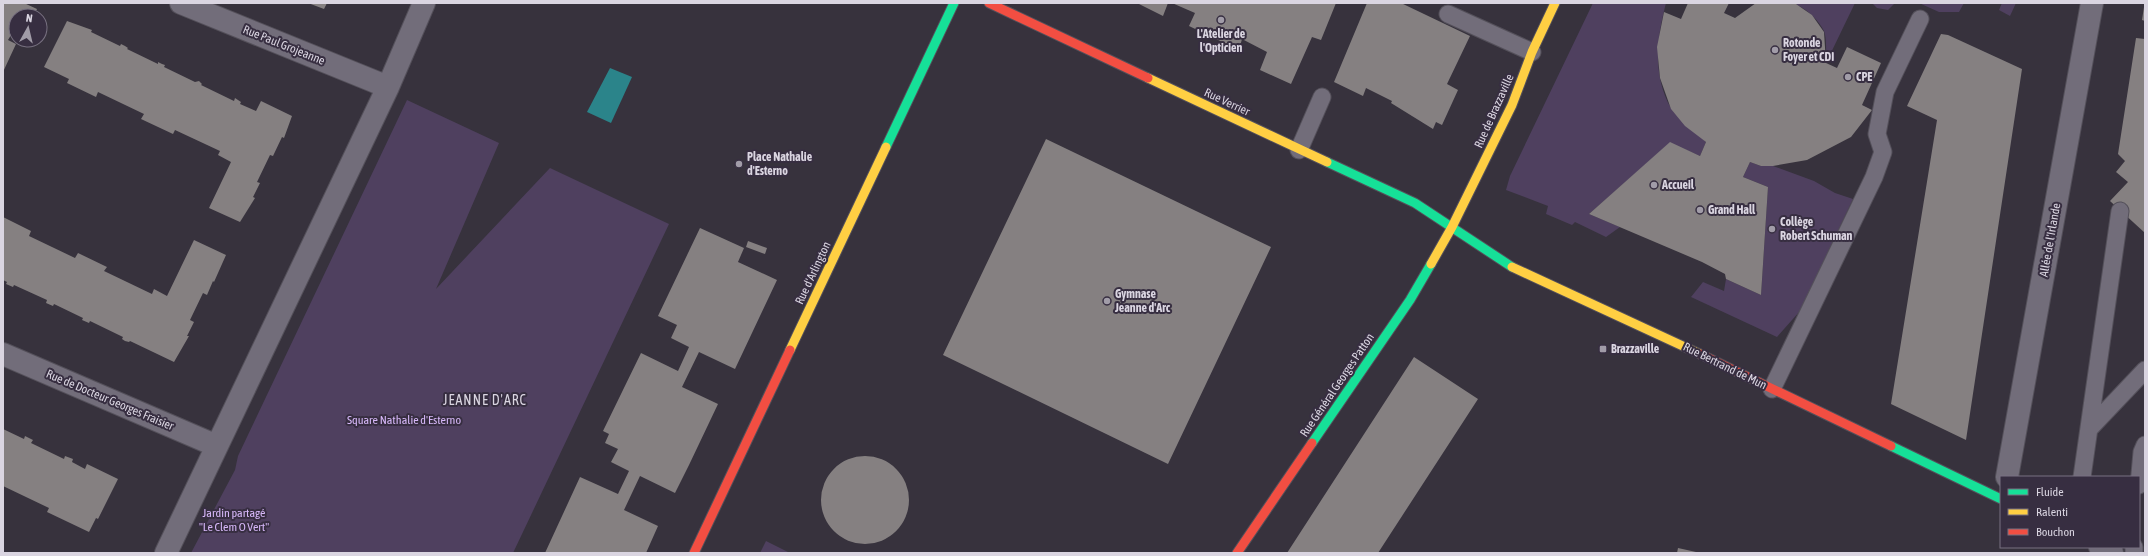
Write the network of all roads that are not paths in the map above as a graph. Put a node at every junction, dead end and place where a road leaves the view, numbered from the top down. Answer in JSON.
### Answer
{"nodes":[{"id":1,"x":181,"y":3,"type":"edge"},
{"id":2,"x":424,"y":3,"type":"edge"},
{"id":3,"x":954,"y":3,"type":"edge"},
{"id":4,"x":989,"y":3,"type":"edge"},
{"id":5,"x":1555,"y":3,"type":"edge"},
{"id":6,"x":2092,"y":3,"type":"edge"},
{"id":7,"x":1448,"y":14,"type":"dead end"},
{"id":8,"x":1920,"y":19,"type":"dead end"},
{"id":9,"x":1532,"y":52,"type":"junction"},
{"id":10,"x":388,"y":87,"type":"junction"},
{"id":11,"x":1322,"y":97,"type":"dead end"},
{"id":12,"x":1299,"y":150,"type":"junction"},
{"id":13,"x":2120,"y":210,"type":"dead end"},
{"id":14,"x":1452,"y":227,"type":"junction"},
{"id":15,"x":3,"y":354,"type":"edge"},
{"id":16,"x":2145,"y":370,"type":"edge"},
{"id":17,"x":1772,"y":389,"type":"junction"},
{"id":18,"x":2091,"y":428,"type":"junction"},
{"id":19,"x":2145,"y":445,"type":"edge"},
{"id":20,"x":217,"y":446,"type":"junction"},
{"id":21,"x":2007,"y":476,"type":"edge"},
{"id":22,"x":2082,"y":476,"type":"edge"},
{"id":23,"x":2140,"y":476,"type":"edge"},
{"id":24,"x":2000,"y":499,"type":"edge"},
{"id":25,"x":2102,"y":548,"type":"edge"},
{"id":26,"x":166,"y":553,"type":"edge"},
{"id":27,"x":694,"y":553,"type":"edge"},
{"id":28,"x":1237,"y":553,"type":"edge"},
{"id":29,"x":2112,"y":553,"type":"edge"}],
"edges":[{"from":1,"to":10,"type":"street","name":"Rue Paul Grojeanne"},
{"from":2,"to":10,"type":"street"},
{"from":3,"to":27,"type":"street","name":"Rue d'Arlington"},
{"from":4,"to":12,"type":"street","name":"Rue Verrier"},
{"from":5,"to":9,"type":"street","name":"Rue de Brazzaville"},
{"from":6,"to":21,"type":"street","name":"Allée de l'Irlande"},
{"from":7,"to":9,"type":"lane"},
{"from":8,"to":17,"type":"lane"},
{"from":9,"to":14,"type":"street","name":"Rue de Brazzaville"},
{"from":10,"to":20,"type":"street"},
{"from":11,"to":12,"type":"lane"},
{"from":12,"to":14,"type":"street","name":"Rue Verrier"},
{"from":13,"to":18,"type":"lane"},
{"from":14,"to":17,"type":"street","name":"Rue Bertrand de Mun"},
{"from":14,"to":28,"type":"street","name":"Rue Général Georges Patton"},
{"from":15,"to":20,"type":"street","name":"Rue de Docteur Georges Fraisier"},
{"from":16,"to":18,"type":"lane"},
{"from":17,"to":24,"type":"street","name":"Rue Bertrand de Mun"},
{"from":18,"to":22,"type":"lane"},
{"from":19,"to":23,"type":"lane"},
{"from":20,"to":26,"type":"street"},
{"from":25,"to":29,"type":"street"}]}
